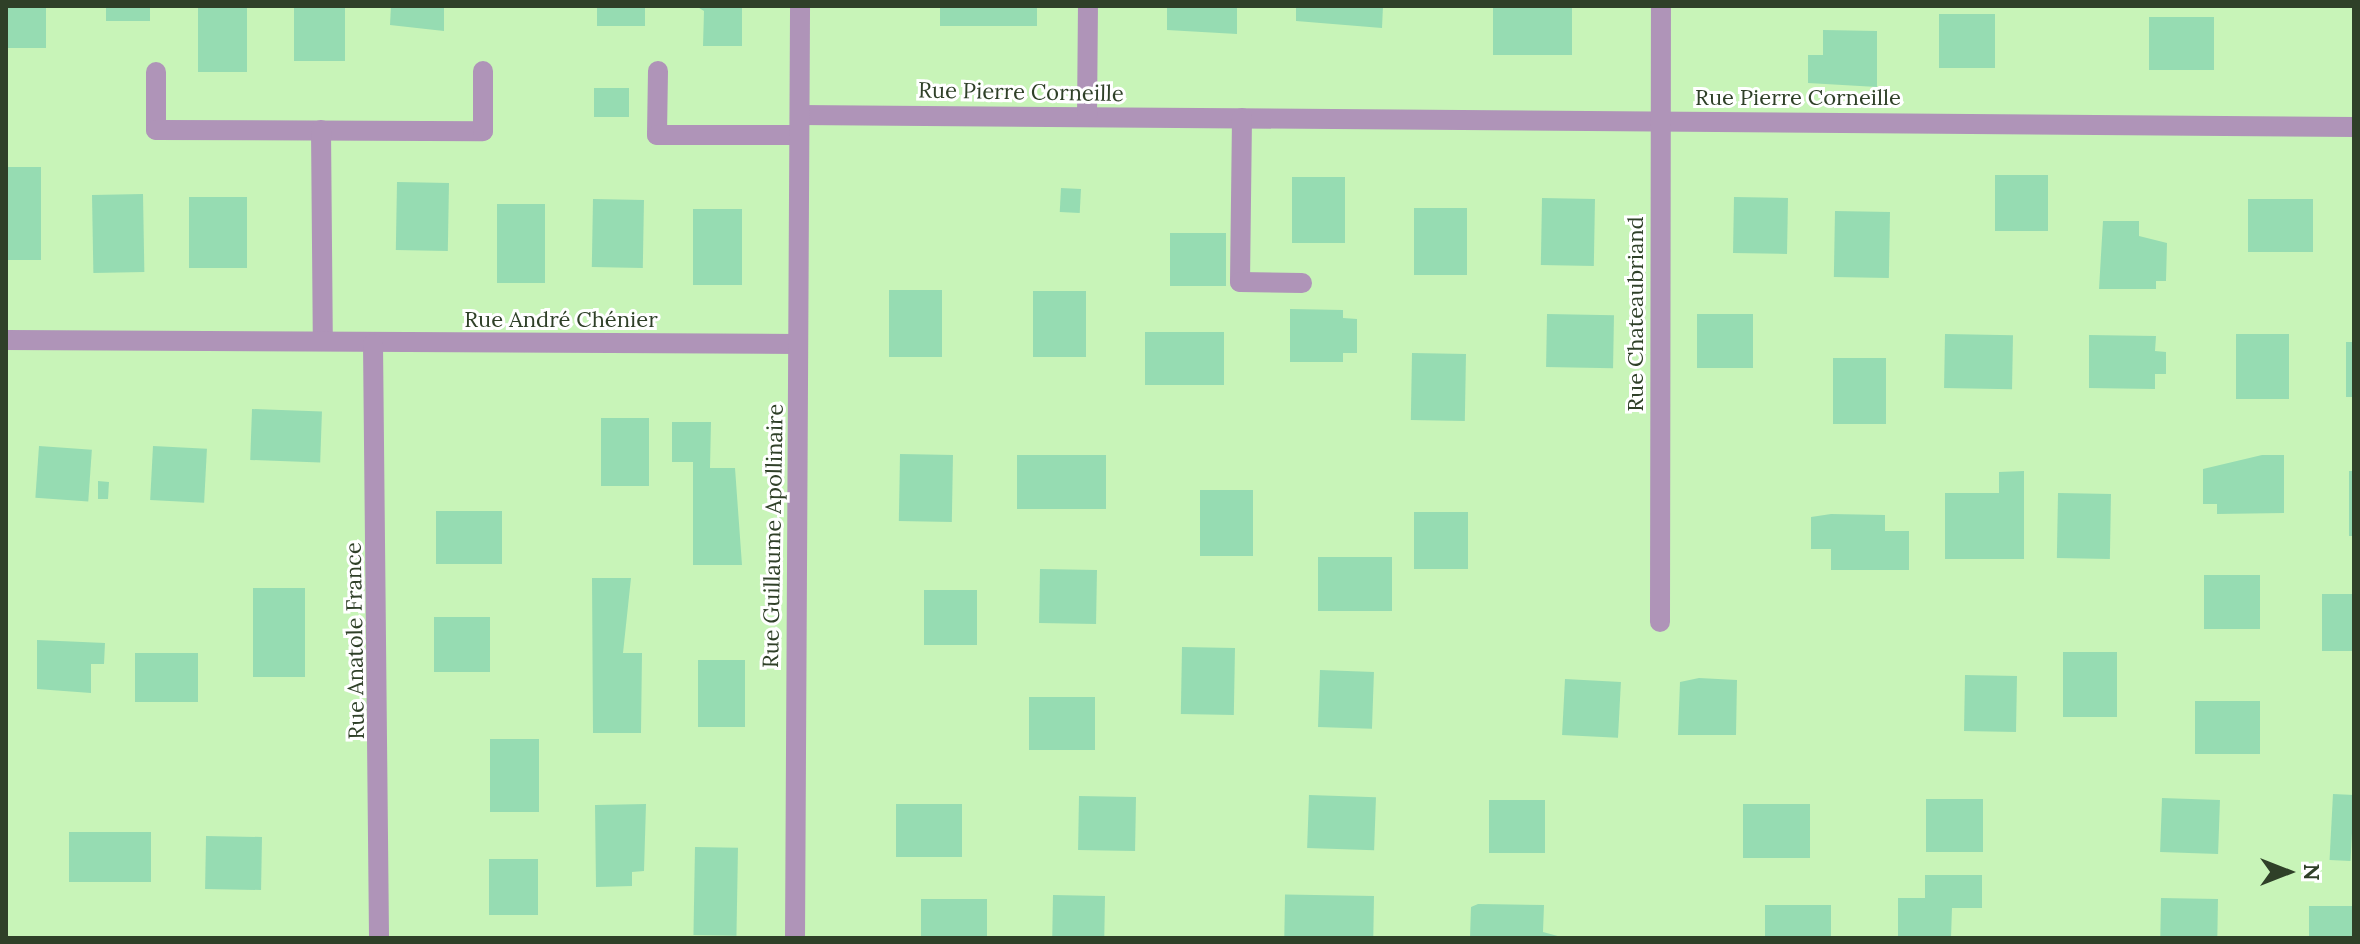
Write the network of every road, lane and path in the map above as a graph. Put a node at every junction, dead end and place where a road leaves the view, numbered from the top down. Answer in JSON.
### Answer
{"nodes":[{"id":1,"x":800,"y":6,"type":"edge"},
{"id":2,"x":1088,"y":6,"type":"edge"},
{"id":3,"x":1661,"y":6,"type":"edge"},
{"id":4,"x":483,"y":71,"type":"dead end"},
{"id":5,"x":658,"y":71,"type":"dead end"},
{"id":6,"x":156,"y":72,"type":"dead end"},
{"id":7,"x":1087,"y":117,"type":"junction"},
{"id":8,"x":1242,"y":118,"type":"junction"},
{"id":9,"x":1659,"y":121,"type":"junction"},
{"id":10,"x":799,"y":125,"type":"junction"},
{"id":11,"x":2354,"y":127,"type":"edge"},
{"id":12,"x":321,"y":130,"type":"junction"},
{"id":13,"x":1302,"y":283,"type":"dead end"},
{"id":14,"x":6,"y":340,"type":"edge"},
{"id":15,"x":323,"y":341,"type":"junction"},
{"id":16,"x":373,"y":344,"type":"junction"},
{"id":17,"x":798,"y":344,"type":"junction"},
{"id":18,"x":1660,"y":622,"type":"dead end"},
{"id":19,"x":379,"y":938,"type":"edge"},
{"id":20,"x":795,"y":938,"type":"edge"}],
"edges":[{"from":1,"to":10,"type":"street","name":"Rue Guillaume Apollinaire"},
{"from":2,"to":7,"type":"street"},
{"from":3,"to":9,"type":"street","name":"Rue Chateaubriand"},
{"from":4,"to":12,"type":"street"},
{"from":5,"to":10,"type":"street"},
{"from":6,"to":12,"type":"street"},
{"from":7,"to":8,"type":"street","name":"Rue Pierre Corneille"},
{"from":7,"to":10,"type":"street","name":"Rue Pierre Corneille"},
{"from":8,"to":9,"type":"street","name":"Rue Pierre Corneille"},
{"from":8,"to":13,"type":"street"},
{"from":9,"to":11,"type":"street","name":"Rue Pierre Corneille"},
{"from":9,"to":18,"type":"street","name":"Rue Chateaubriand"},
{"from":10,"to":17,"type":"street","name":"Rue Guillaume Apollinaire"},
{"from":12,"to":15,"type":"street"},
{"from":14,"to":15,"type":"street","name":"Rue André Chénier"},
{"from":15,"to":16,"type":"street","name":"Rue André Chénier"},
{"from":16,"to":17,"type":"street","name":"Rue André Chénier"},
{"from":16,"to":19,"type":"street","name":"Rue Anatole France"},
{"from":17,"to":20,"type":"street","name":"Rue Guillaume Apollinaire"}]}
